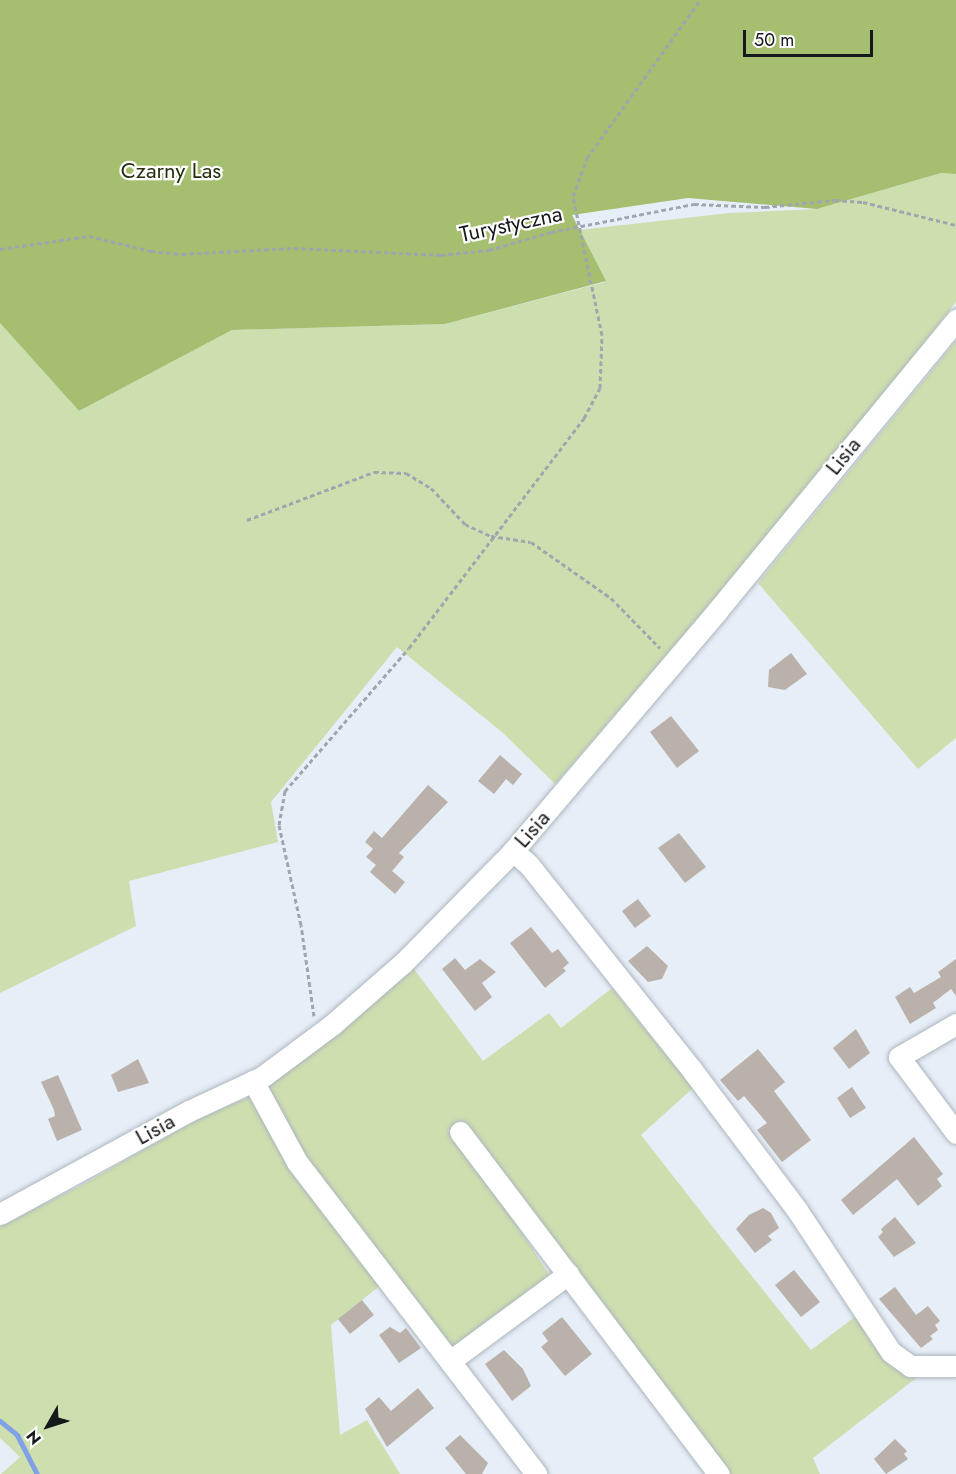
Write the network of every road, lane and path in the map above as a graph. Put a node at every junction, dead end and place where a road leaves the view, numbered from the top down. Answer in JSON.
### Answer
{"nodes":[{"id":1,"x":700,"y":0,"type":"edge"},
{"id":2,"x":956,"y":225,"type":"edge"},
{"id":3,"x":581,"y":226,"type":"junction"},
{"id":4,"x":0,"y":249,"type":"edge"},
{"id":5,"x":956,"y":320,"type":"edge"},
{"id":6,"x":247,"y":520,"type":"dead end"},
{"id":7,"x":491,"y":536,"type":"junction"},
{"id":8,"x":674,"y":662,"type":"junction"},
{"id":9,"x":513,"y":851,"type":"junction"},
{"id":10,"x":956,"y":1024,"type":"edge"},
{"id":11,"x":317,"y":1035,"type":"junction"},
{"id":12,"x":254,"y":1081,"type":"junction"},
{"id":13,"x":460,"y":1132,"type":"dead end"},
{"id":14,"x":956,"y":1133,"type":"edge"},
{"id":15,"x":0,"y":1214,"type":"edge"},
{"id":16,"x":568,"y":1274,"type":"junction"},
{"id":17,"x":450,"y":1362,"type":"junction"},
{"id":18,"x":956,"y":1366,"type":"edge"},
{"id":19,"x":536,"y":1474,"type":"edge"},
{"id":20,"x":719,"y":1474,"type":"edge"}],
"edges":[{"from":1,"to":3,"type":"path"},
{"from":2,"to":3,"type":"path","name":"Turystyczna"},
{"from":3,"to":4,"type":"path","name":"Turystyczna"},
{"from":3,"to":7,"type":"path"},
{"from":5,"to":8,"type":"street","name":"Lisia"},
{"from":6,"to":7,"type":"path"},
{"from":7,"to":8,"type":"path"},
{"from":7,"to":11,"type":"path"},
{"from":8,"to":9,"type":"street","name":"Lisia"},
{"from":9,"to":11,"type":"street","name":"Lisia"},
{"from":9,"to":18,"type":"street"},
{"from":10,"to":14,"type":"street"},
{"from":11,"to":12,"type":"street","name":"Lisia"},
{"from":12,"to":15,"type":"street","name":"Lisia"},
{"from":12,"to":17,"type":"street"},
{"from":13,"to":16,"type":"street"},
{"from":16,"to":17,"type":"street"},
{"from":16,"to":20,"type":"street"},
{"from":17,"to":19,"type":"street"}]}
